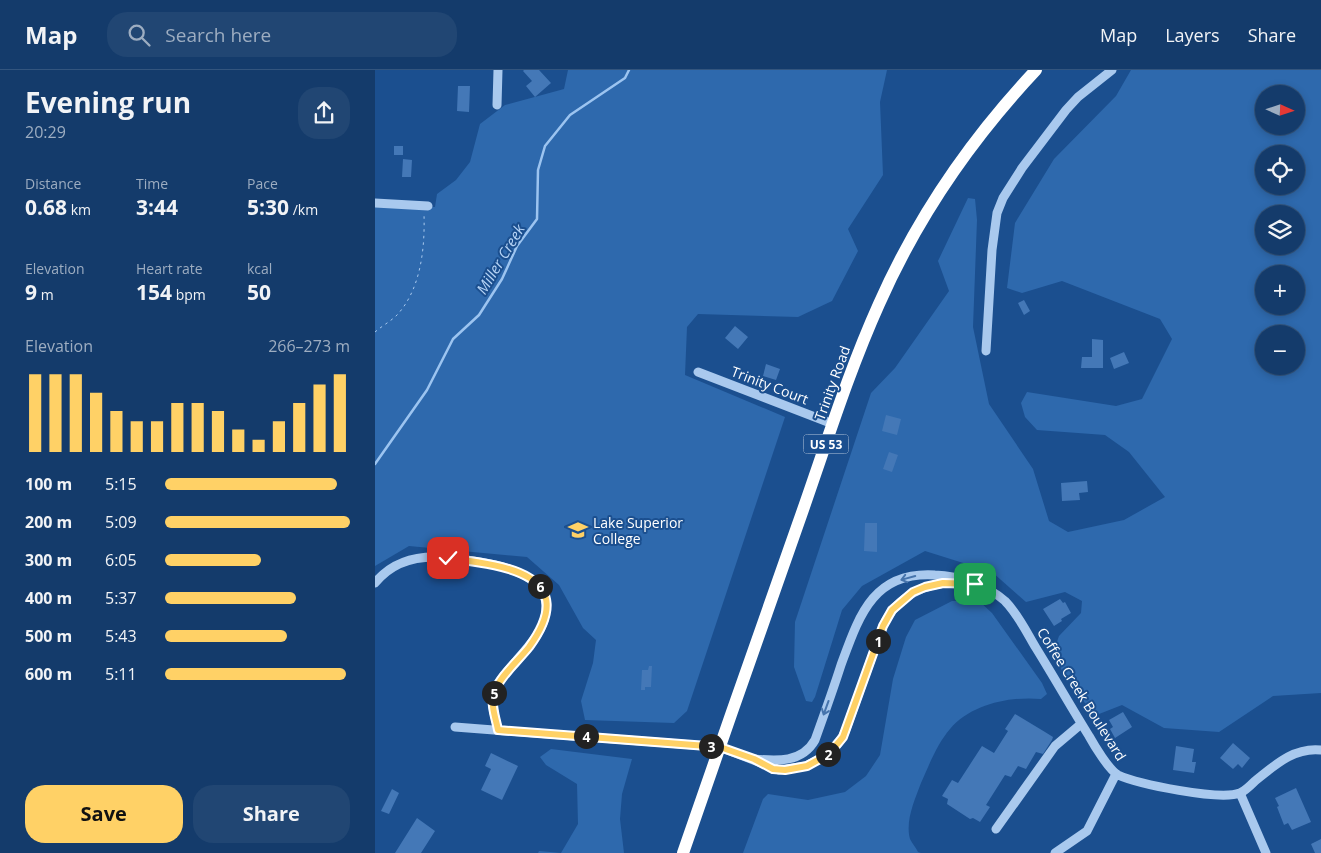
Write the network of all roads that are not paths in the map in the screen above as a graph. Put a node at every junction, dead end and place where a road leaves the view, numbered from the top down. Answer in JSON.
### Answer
{"nodes":[{"id":1,"x":498,"y":70,"type":"edge"},
{"id":2,"x":1036,"y":70,"type":"edge"},
{"id":3,"x":1112,"y":70,"type":"edge"},
{"id":4,"x":497,"y":105,"type":"dead end"},
{"id":5,"x":375,"y":203,"type":"edge"},
{"id":6,"x":426,"y":206,"type":"road end"},
{"id":7,"x":986,"y":351,"type":"dead end"},
{"id":8,"x":698,"y":372,"type":"dead end"},
{"id":9,"x":833,"y":424,"type":"junction"},
{"id":10,"x":375,"y":583,"type":"edge"},
{"id":11,"x":973,"y":583,"type":"junction"},
{"id":12,"x":1081,"y":724,"type":"junction"},
{"id":13,"x":455,"y":727,"type":"dead end"},
{"id":14,"x":498,"y":730,"type":"junction"},
{"id":15,"x":720,"y":747,"type":"junction"},
{"id":16,"x":1321,"y":750,"type":"edge"},
{"id":17,"x":754,"y":759,"type":"junction"},
{"id":18,"x":1116,"y":774,"type":"junction"},
{"id":19,"x":1240,"y":793,"type":"junction"},
{"id":20,"x":996,"y":829,"type":"dead end"},
{"id":21,"x":683,"y":853,"type":"edge"},
{"id":22,"x":1055,"y":853,"type":"edge"},
{"id":23,"x":1266,"y":853,"type":"edge"}],
"edges":[{"from":1,"to":4,"type":"street"},
{"from":2,"to":9,"type":"highway","name":"Trinity Road","number":"US 53"},
{"from":3,"to":7,"type":"street"},
{"from":5,"to":6,"type":"street"},
{"from":8,"to":9,"type":"street","name":"Trinity Court"},
{"from":9,"to":15,"type":"highway","name":"Trinity Road","number":"US 53"},
{"from":10,"to":14,"type":"street"},
{"from":11,"to":12,"type":"street","name":"Coffee Creek Boulevard"},
{"from":11,"to":17,"type":"street","name":"Coffee Creek Boulevard"},
{"from":11,"to":17,"type":"street","name":"Coffee Creek Boulevard","one_way":true},
{"from":12,"to":18,"type":"street","name":"Coffee Creek Boulevard"},
{"from":12,"to":20,"type":"street"},
{"from":13,"to":14,"type":"street","name":"Coffee Creek Boulevard"},
{"from":14,"to":15,"type":"street","name":"Coffee Creek Boulevard"},
{"from":15,"to":17,"type":"street","name":"Coffee Creek Boulevard"},
{"from":15,"to":21,"type":"highway","name":"Trinity Road","number":"US 53"},
{"from":16,"to":19,"type":"street"},
{"from":18,"to":19,"type":"street","name":"Coffee Creek Boulevard"},
{"from":18,"to":22,"type":"street"},
{"from":19,"to":23,"type":"street"}]}
